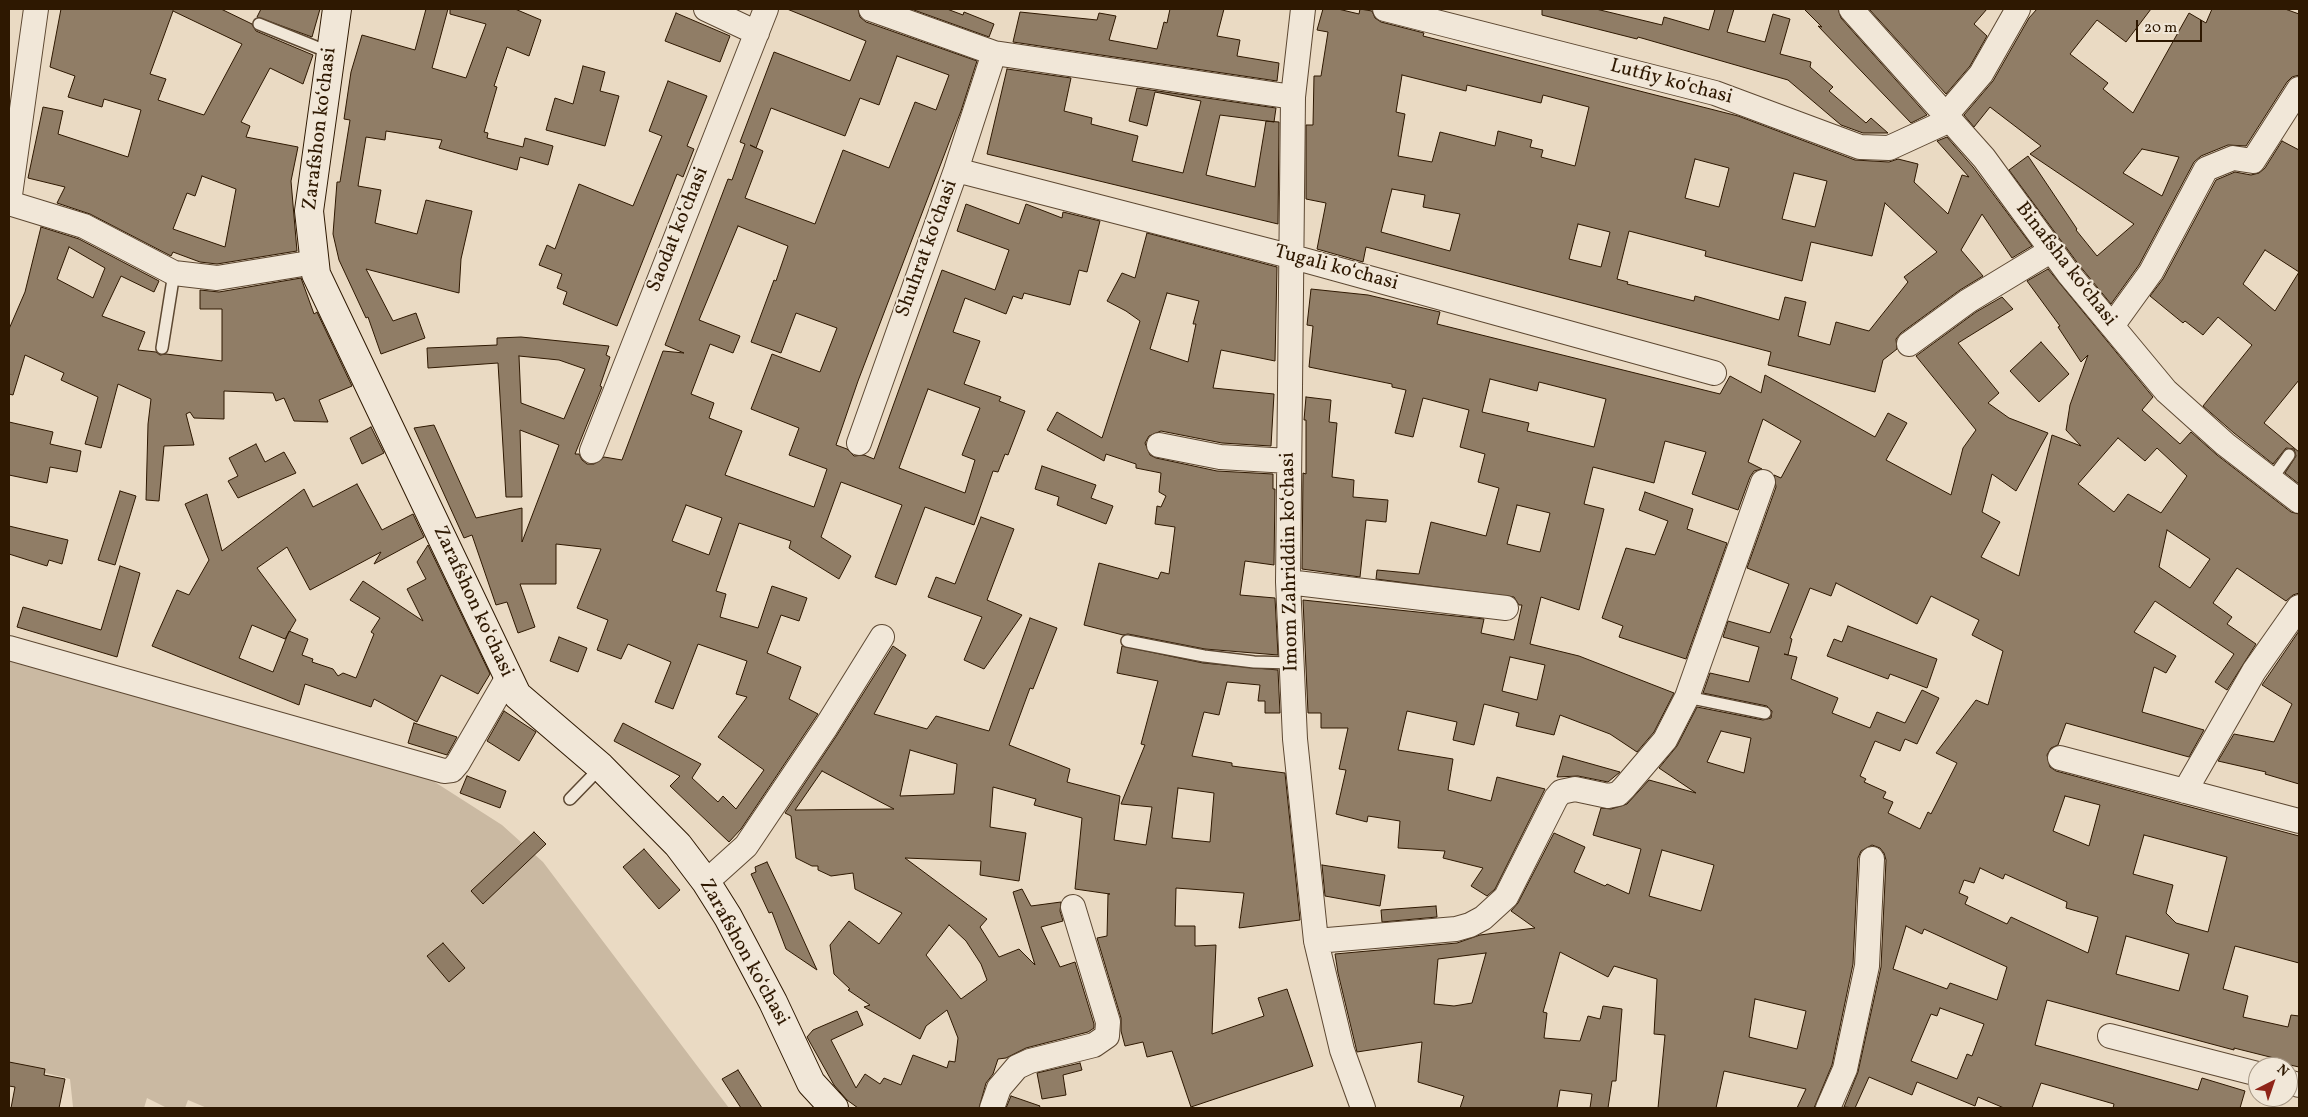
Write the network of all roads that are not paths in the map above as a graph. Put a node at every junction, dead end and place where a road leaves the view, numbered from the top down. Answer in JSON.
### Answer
{"nodes":[{"id":1,"x":36,"y":9,"type":"edge"},
{"id":2,"x":337,"y":9,"type":"edge"},
{"id":3,"x":706,"y":9,"type":"edge"},
{"id":4,"x":766,"y":9,"type":"edge"},
{"id":5,"x":871,"y":9,"type":"edge"},
{"id":6,"x":1303,"y":9,"type":"edge"},
{"id":7,"x":1385,"y":9,"type":"edge"},
{"id":8,"x":1851,"y":9,"type":"edge"},
{"id":9,"x":2018,"y":9,"type":"edge"},
{"id":10,"x":259,"y":24,"type":"dead end"},
{"id":11,"x":757,"y":33,"type":"junction"},
{"id":12,"x":331,"y":53,"type":"junction"},
{"id":13,"x":994,"y":53,"type":"junction"},
{"id":14,"x":2299,"y":89,"type":"edge"},
{"id":15,"x":1293,"y":97,"type":"junction"},
{"id":16,"x":1947,"y":118,"type":"junction"},
{"id":17,"x":956,"y":170,"type":"junction"},
{"id":18,"x":9,"y":203,"type":"edge"},
{"id":19,"x":2052,"y":250,"type":"junction"},
{"id":20,"x":1293,"y":257,"type":"junction"},
{"id":21,"x":315,"y":262,"type":"junction"},
{"id":22,"x":174,"y":273,"type":"junction"},
{"id":23,"x":2112,"y":326,"type":"junction"},
{"id":24,"x":1909,"y":344,"type":"dead end"},
{"id":25,"x":162,"y":348,"type":"dead end"},
{"id":26,"x":1714,"y":373,"type":"dead end"},
{"id":27,"x":859,"y":443,"type":"dead end"},
{"id":28,"x":1159,"y":445,"type":"dead end"},
{"id":29,"x":592,"y":451,"type":"dead end"},
{"id":30,"x":2289,"y":455,"type":"dead end"},
{"id":31,"x":1289,"y":460,"type":"junction"},
{"id":32,"x":2271,"y":480,"type":"junction"},
{"id":33,"x":1762,"y":482,"type":"dead end"},
{"id":34,"x":2299,"y":501,"type":"edge"},
{"id":35,"x":1288,"y":582,"type":"junction"},
{"id":36,"x":2299,"y":607,"type":"edge"},
{"id":37,"x":1506,"y":608,"type":"dead end"},
{"id":38,"x":882,"y":637,"type":"dead end"},
{"id":39,"x":1127,"y":641,"type":"dead end"},
{"id":40,"x":9,"y":648,"type":"edge"},
{"id":41,"x":1292,"y":662,"type":"junction"},
{"id":42,"x":508,"y":676,"type":"junction"},
{"id":43,"x":1687,"y":696,"type":"junction"},
{"id":44,"x":1766,"y":713,"type":"dead end"},
{"id":45,"x":2060,"y":758,"type":"dead end"},
{"id":46,"x":601,"y":767,"type":"junction"},
{"id":47,"x":2185,"y":791,"type":"junction"},
{"id":48,"x":570,"y":799,"type":"dead end"},
{"id":49,"x":2299,"y":821,"type":"edge"},
{"id":50,"x":1872,"y":858,"type":"dead end"},
{"id":51,"x":706,"y":882,"type":"junction"},
{"id":52,"x":1073,"y":907,"type":"dead end"},
{"id":53,"x":1316,"y":941,"type":"junction"},
{"id":54,"x":2110,"y":1036,"type":"dead end"},
{"id":55,"x":2248,"y":1071,"type":"edge"},
{"id":56,"x":834,"y":1108,"type":"edge"},
{"id":57,"x":992,"y":1108,"type":"edge"},
{"id":58,"x":1363,"y":1108,"type":"edge"},
{"id":59,"x":1828,"y":1108,"type":"edge"}],
"edges":[{"from":1,"to":18,"type":"street"},
{"from":2,"to":12,"type":"main road","name":"Zarafshon koʻchasi"},
{"from":3,"to":11,"type":"street"},
{"from":4,"to":11,"type":"street","name":"Saodat koʻchasi"},
{"from":5,"to":13,"type":"street"},
{"from":6,"to":15,"type":"street","name":"Imom Zahriddin koʻchasi"},
{"from":7,"to":16,"type":"street","name":"Lutfiy koʻchasi"},
{"from":8,"to":16,"type":"street","name":"Binafsha koʻchasi"},
{"from":9,"to":16,"type":"street"},
{"from":10,"to":12,"type":"lane"},
{"from":11,"to":29,"type":"street","name":"Saodat koʻchasi"},
{"from":12,"to":21,"type":"main road","name":"Zarafshon koʻchasi"},
{"from":13,"to":15,"type":"street"},
{"from":13,"to":17,"type":"street","name":"Shuhrat koʻchasi"},
{"from":14,"to":23,"type":"street"},
{"from":15,"to":20,"type":"street","name":"Imom Zahriddin koʻchasi"},
{"from":16,"to":19,"type":"street","name":"Binafsha koʻchasi"},
{"from":17,"to":20,"type":"street","name":"Tugali koʻchasi"},
{"from":17,"to":27,"type":"street","name":"Shuhrat koʻchasi"},
{"from":18,"to":22,"type":"street"},
{"from":19,"to":23,"type":"street","name":"Binafsha koʻchasi"},
{"from":19,"to":24,"type":"street"},
{"from":20,"to":26,"type":"street","name":"Tugali koʻchasi"},
{"from":20,"to":31,"type":"street","name":"Imom Zahriddin koʻchasi"},
{"from":21,"to":22,"type":"street"},
{"from":21,"to":42,"type":"main road","name":"Zarafshon koʻchasi"},
{"from":22,"to":25,"type":"lane"},
{"from":23,"to":32,"type":"street","name":"Binafsha koʻchasi"},
{"from":28,"to":31,"type":"street"},
{"from":30,"to":32,"type":"lane"},
{"from":31,"to":35,"type":"street","name":"Imom Zahriddin koʻchasi"},
{"from":32,"to":34,"type":"street","name":"Binafsha koʻchasi"},
{"from":33,"to":43,"type":"street"},
{"from":35,"to":37,"type":"street"},
{"from":35,"to":41,"type":"street","name":"Imom Zahriddin koʻchasi"},
{"from":36,"to":47,"type":"street"},
{"from":38,"to":51,"type":"street"},
{"from":39,"to":41,"type":"lane"},
{"from":40,"to":42,"type":"street"},
{"from":41,"to":53,"type":"street","name":"Imom Zahriddin koʻchasi"},
{"from":42,"to":46,"type":"main road","name":"Zarafshon koʻchasi"},
{"from":43,"to":44,"type":"lane"},
{"from":43,"to":53,"type":"street"},
{"from":45,"to":47,"type":"street"},
{"from":46,"to":48,"type":"lane"},
{"from":46,"to":51,"type":"main road","name":"Zarafshon koʻchasi"},
{"from":47,"to":49,"type":"street"},
{"from":50,"to":59,"type":"street"},
{"from":51,"to":56,"type":"main road","name":"Zarafshon koʻchasi"},
{"from":52,"to":57,"type":"street"},
{"from":53,"to":58,"type":"street","name":"Imom Zahriddin koʻchasi"},
{"from":54,"to":55,"type":"street"}]}
